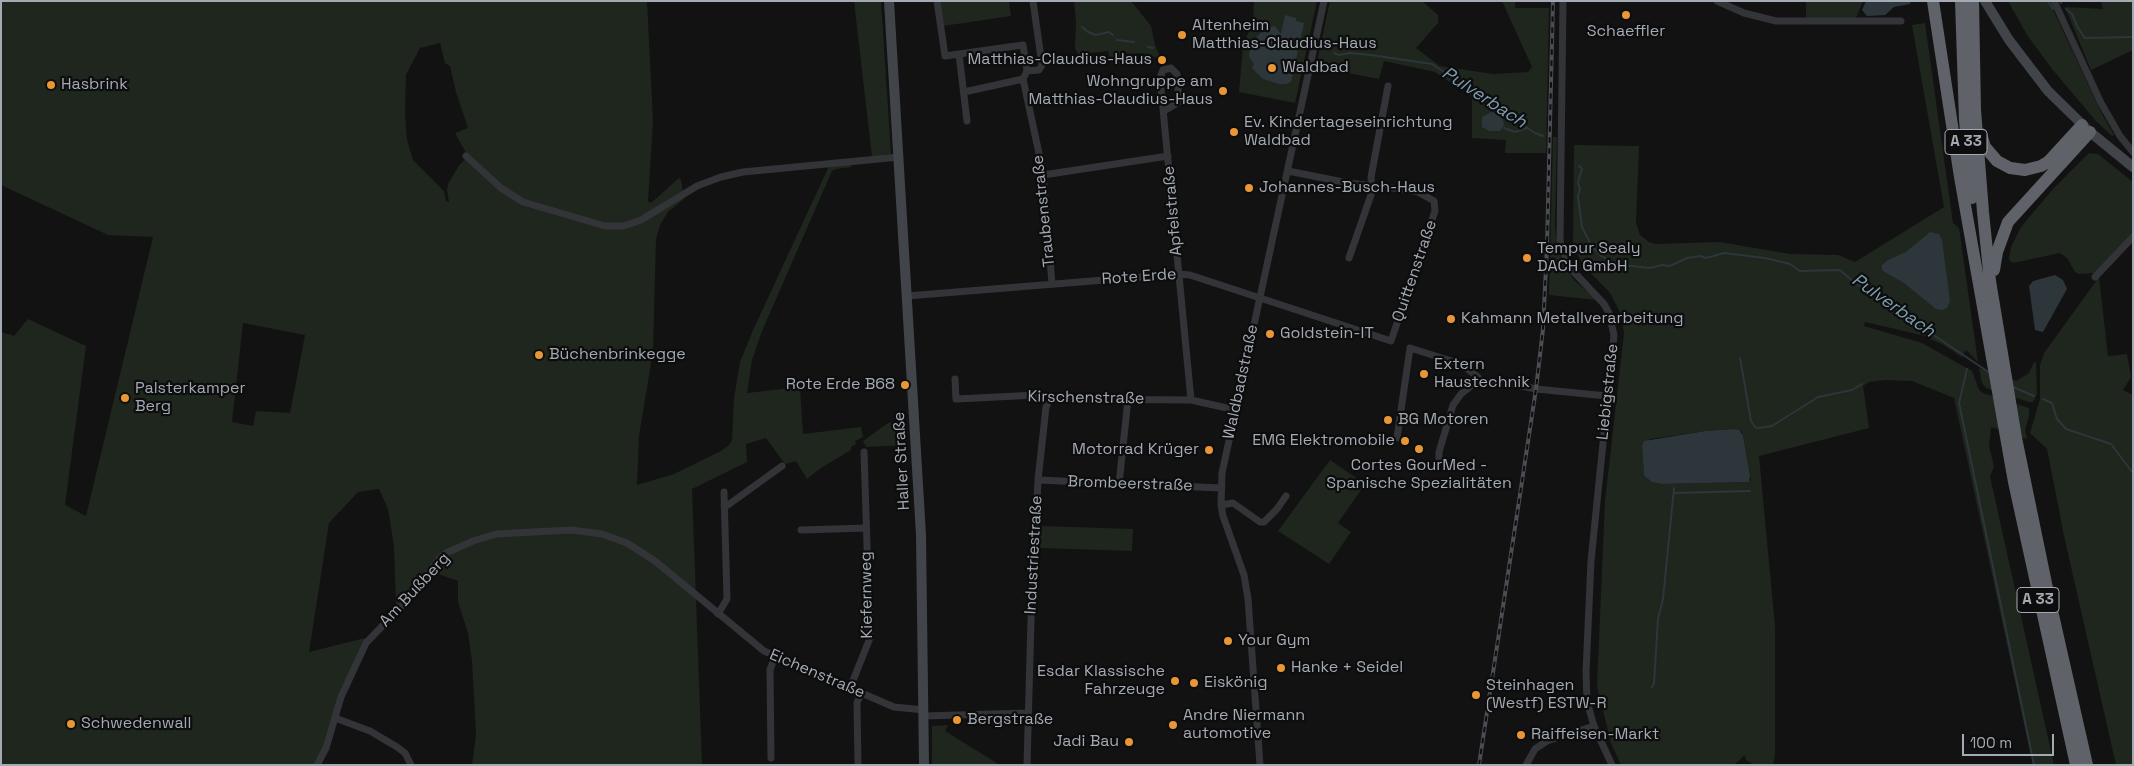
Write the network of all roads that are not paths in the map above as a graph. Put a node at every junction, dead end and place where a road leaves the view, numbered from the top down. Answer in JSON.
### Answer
{"nodes":[{"id":1,"x":889,"y":1,"type":"edge"},
{"id":2,"x":937,"y":1,"type":"edge"},
{"id":3,"x":1032,"y":1,"type":"edge"},
{"id":4,"x":1324,"y":1,"type":"edge"},
{"id":5,"x":1563,"y":1,"type":"edge"},
{"id":6,"x":1717,"y":1,"type":"edge"},
{"id":7,"x":1932,"y":1,"type":"edge"},
{"id":8,"x":1961,"y":1,"type":"edge"},
{"id":9,"x":1973,"y":1,"type":"edge"},
{"id":10,"x":2054,"y":1,"type":"edge"},
{"id":11,"x":1985,"y":2,"type":"edge"},
{"id":12,"x":1901,"y":21,"type":"dead end"},
{"id":13,"x":959,"y":54,"type":"junction"},
{"id":14,"x":1027,"y":71,"type":"junction"},
{"id":15,"x":1023,"y":80,"type":"junction"},
{"id":16,"x":1388,"y":86,"type":"dead end"},
{"id":17,"x":964,"y":92,"type":"junction"},
{"id":18,"x":1975,"y":110,"type":"junction"},
{"id":19,"x":1164,"y":111,"type":"junction"},
{"id":20,"x":967,"y":121,"type":"dead end"},
{"id":21,"x":2086,"y":129,"type":"junction"},
{"id":22,"x":2133,"y":152,"type":"edge"},
{"id":23,"x":466,"y":156,"type":"dead end"},
{"id":24,"x":1168,"y":156,"type":"junction"},
{"id":25,"x":898,"y":157,"type":"junction"},
{"id":26,"x":2133,"y":167,"type":"edge"},
{"id":27,"x":1288,"y":171,"type":"junction"},
{"id":28,"x":1043,"y":175,"type":"junction"},
{"id":29,"x":1371,"y":185,"type":"junction"},
{"id":30,"x":2133,"y":237,"type":"edge"},
{"id":31,"x":1349,"y":258,"type":"dead end"},
{"id":32,"x":1178,"y":274,"type":"junction"},
{"id":33,"x":2095,"y":277,"type":"dead end"},
{"id":34,"x":1980,"y":282,"type":"junction"},
{"id":35,"x":1052,"y":284,"type":"junction"},
{"id":36,"x":907,"y":296,"type":"junction"},
{"id":37,"x":1259,"y":299,"type":"junction"},
{"id":38,"x":1995,"y":308,"type":"junction"},
{"id":39,"x":1391,"y":341,"type":"joint"},
{"id":40,"x":1998,"y":368,"type":"junction"},
{"id":41,"x":955,"y":379,"type":"dead end"},
{"id":42,"x":1480,"y":383,"type":"junction"},
{"id":43,"x":1606,"y":396,"type":"junction"},
{"id":44,"x":1050,"y":399,"type":"junction"},
{"id":45,"x":1128,"y":399,"type":"junction"},
{"id":46,"x":1191,"y":400,"type":"junction"},
{"id":47,"x":1236,"y":410,"type":"junction"},
{"id":48,"x":2010,"y":436,"type":"junction"},
{"id":49,"x":1397,"y":438,"type":"dead end"},
{"id":50,"x":864,"y":452,"type":"dead end"},
{"id":51,"x":1439,"y":461,"type":"dead end"},
{"id":52,"x":782,"y":466,"type":"dead end"},
{"id":53,"x":1038,"y":480,"type":"junction"},
{"id":54,"x":1119,"y":484,"type":"junction"},
{"id":55,"x":1221,"y":488,"type":"junction"},
{"id":56,"x":724,"y":492,"type":"dead end"},
{"id":57,"x":1286,"y":496,"type":"dead end"},
{"id":58,"x":724,"y":505,"type":"junction"},
{"id":59,"x":1221,"y":505,"type":"junction"},
{"id":60,"x":866,"y":528,"type":"junction"},
{"id":61,"x":801,"y":530,"type":"dead end"},
{"id":62,"x":698,"y":597,"type":"joint"},
{"id":63,"x":718,"y":614,"type":"junction"},
{"id":64,"x":775,"y":656,"type":"junction"},
{"id":65,"x":850,"y":688,"type":"junction"},
{"id":66,"x":861,"y":693,"type":"junction"},
{"id":67,"x":924,"y":713,"type":"junction"},
{"id":68,"x":1028,"y":713,"type":"junction"},
{"id":69,"x":335,"y":718,"type":"junction"},
{"id":70,"x":1594,"y":726,"type":"junction"},
{"id":71,"x":771,"y":758,"type":"dead end"},
{"id":72,"x":317,"y":765,"type":"edge"},
{"id":73,"x":411,"y":765,"type":"edge"},
{"id":74,"x":858,"y":765,"type":"edge"},
{"id":75,"x":924,"y":765,"type":"edge"},
{"id":76,"x":1027,"y":765,"type":"edge"},
{"id":77,"x":1260,"y":765,"type":"edge"},
{"id":78,"x":1526,"y":765,"type":"edge"},
{"id":79,"x":1612,"y":765,"type":"edge"},
{"id":80,"x":2076,"y":765,"type":"edge"},
{"id":81,"x":2087,"y":765,"type":"edge"}],
"edges":[{"from":1,"to":25,"type":"main road","name":"Haller Straße"},
{"from":2,"to":13,"type":"street"},
{"from":3,"to":14,"type":"street"},
{"from":4,"to":27,"type":"street","name":"Waldbadstraße"},
{"from":5,"to":43,"type":"street","name":"Liebigstraße"},
{"from":6,"to":12,"type":"street"},
{"from":7,"to":34,"type":"highway"},
{"from":8,"to":34,"type":"highway","number":"A 33"},
{"from":9,"to":18,"type":"highway","number":"A 33"},
{"from":10,"to":22,"type":"street"},
{"from":11,"to":21,"type":"main road"},
{"from":13,"to":14,"type":"street"},
{"from":13,"to":17,"type":"street"},
{"from":14,"to":15,"type":"street"},
{"from":15,"to":17,"type":"street"},
{"from":15,"to":28,"type":"street","name":"Traubenstraße"},
{"from":16,"to":29,"type":"street"},
{"from":17,"to":20,"type":"street"},
{"from":18,"to":21,"type":"highway"},
{"from":18,"to":38,"type":"highway","number":"A 33"},
{"from":19,"to":19,"type":"street","name":"Apfelstraße"},
{"from":19,"to":24,"type":"street","name":"Apfelstraße"},
{"from":21,"to":26,"type":"main road"},
{"from":21,"to":38,"type":"highway"},
{"from":23,"to":25,"type":"street"},
{"from":24,"to":28,"type":"street"},
{"from":24,"to":32,"type":"street","name":"Apfelstraße"},
{"from":25,"to":36,"type":"main road","name":"Haller Straße"},
{"from":27,"to":29,"type":"street","name":"Quittenstraße"},
{"from":27,"to":37,"type":"street","name":"Waldbadstraße"},
{"from":28,"to":35,"type":"street","name":"Traubenstraße"},
{"from":29,"to":31,"type":"street"},
{"from":29,"to":39,"type":"street","name":"Quittenstraße"},
{"from":30,"to":33,"type":"street"},
{"from":32,"to":35,"type":"street","name":"Rote Erde"},
{"from":32,"to":37,"type":"street","name":"Rote Erde"},
{"from":32,"to":46,"type":"street","name":"Apfelstraße"},
{"from":34,"to":40,"type":"highway","number":"A 33"},
{"from":35,"to":36,"type":"street","name":"Rote Erde"},
{"from":36,"to":67,"type":"main road","name":"Haller Straße"},
{"from":37,"to":39,"type":"street","name":"Rote Erde"},
{"from":37,"to":47,"type":"street","name":"Waldbadstraße"},
{"from":38,"to":40,"type":"highway","number":"A 33"},
{"from":40,"to":48,"type":"highway","number":"A 33"},
{"from":41,"to":44,"type":"street","name":"Kirschenstraße"},
{"from":42,"to":43,"type":"street"},
{"from":42,"to":49,"type":"street"},
{"from":42,"to":51,"type":"street"},
{"from":43,"to":70,"type":"street","name":"Liebigstraße"},
{"from":44,"to":45,"type":"street","name":"Kirschenstraße"},
{"from":44,"to":53,"type":"street","name":"Industriestraße"},
{"from":45,"to":46,"type":"street","name":"Kirschenstraße"},
{"from":45,"to":54,"type":"street"},
{"from":46,"to":47,"type":"street","name":"Kirschenstraße"},
{"from":47,"to":55,"type":"street","name":"Waldbadstraße"},
{"from":48,"to":80,"type":"highway","number":"A 33"},
{"from":48,"to":81,"type":"highway","number":"A 33"},
{"from":50,"to":60,"type":"street","name":"Kiefernweg"},
{"from":52,"to":58,"type":"street"},
{"from":53,"to":54,"type":"street","name":"Brombeerstraße"},
{"from":53,"to":68,"type":"street","name":"Industriestraße"},
{"from":54,"to":55,"type":"street","name":"Brombeerstraße"},
{"from":55,"to":59,"type":"street","name":"Waldbadstraße"},
{"from":56,"to":58,"type":"street"},
{"from":57,"to":59,"type":"street"},
{"from":58,"to":63,"type":"street"},
{"from":59,"to":77,"type":"street","name":"Waldbadstraße"},
{"from":60,"to":61,"type":"street","name":"Kiefernweg"},
{"from":60,"to":65,"type":"street","name":"Kiefernweg"},
{"from":62,"to":63,"type":"street","name":"Eichenstraße"},
{"from":62,"to":69,"type":"street","name":"Am Bußberg"},
{"from":63,"to":64,"type":"street","name":"Eichenstraße"},
{"from":64,"to":65,"type":"street","name":"Eichenstraße"},
{"from":64,"to":71,"type":"street"},
{"from":65,"to":66,"type":"street","name":"Eichenstraße"},
{"from":66,"to":67,"type":"street","name":"Eichenstraße"},
{"from":66,"to":74,"type":"street"},
{"from":67,"to":68,"type":"street"},
{"from":67,"to":75,"type":"main road","name":"Haller Straße"},
{"from":68,"to":76,"type":"street"},
{"from":69,"to":72,"type":"street","name":"Am Bußberg"},
{"from":69,"to":73,"type":"street"},
{"from":70,"to":78,"type":"street"},
{"from":70,"to":79,"type":"street","name":"Liebigstraße"}]}
